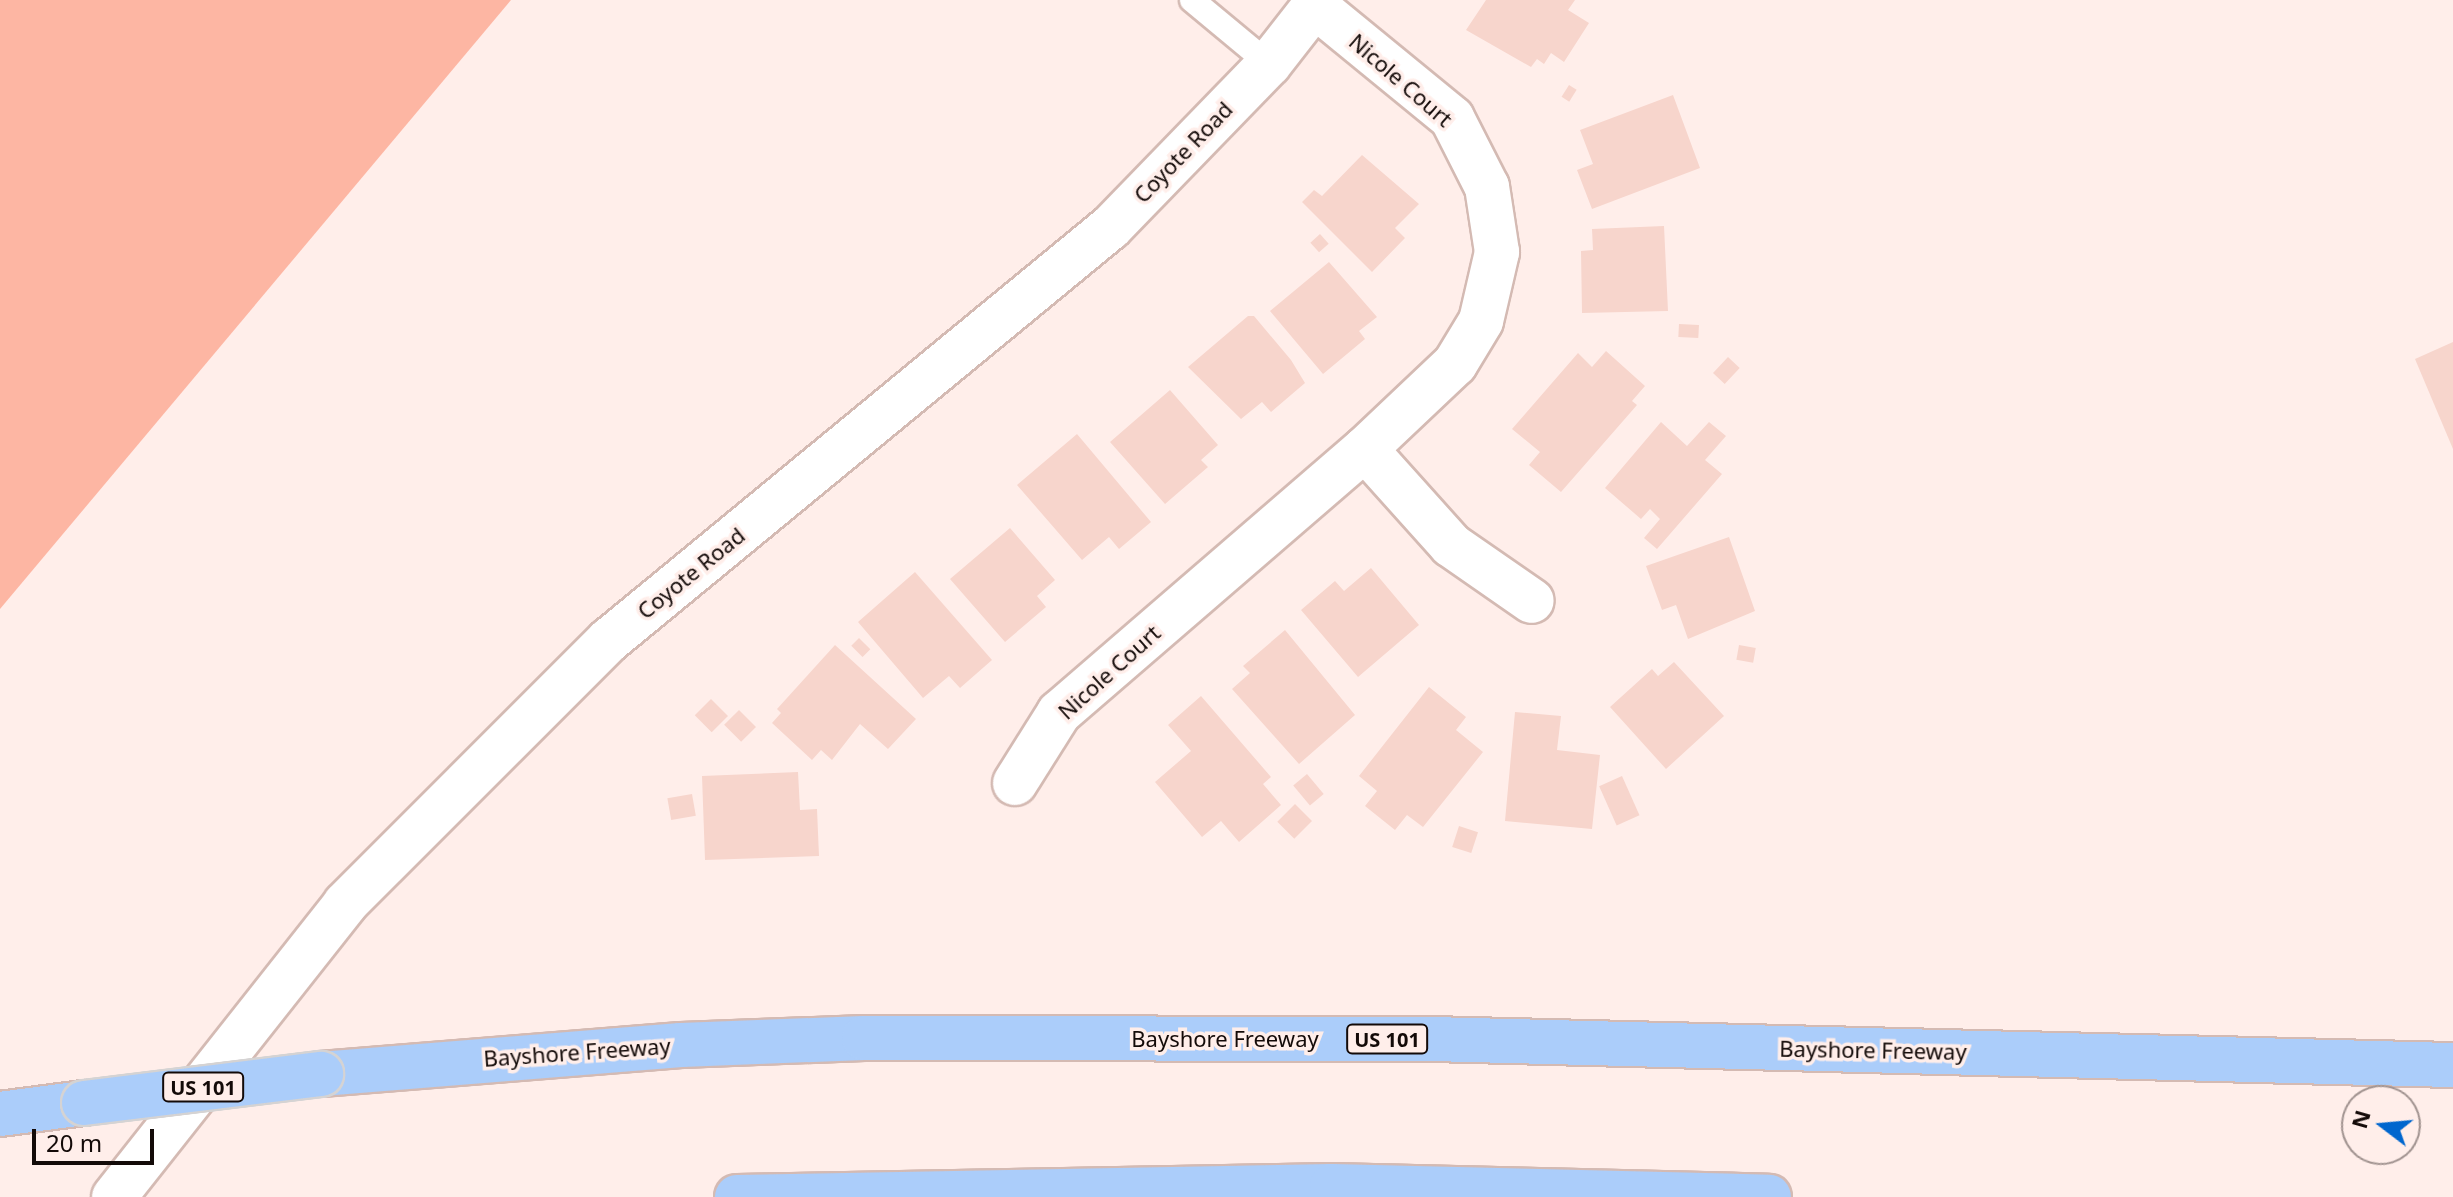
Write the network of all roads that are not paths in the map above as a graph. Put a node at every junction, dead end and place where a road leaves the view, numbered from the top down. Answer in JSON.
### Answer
{"nodes":[{"id":1,"x":1192,"y":0,"type":"edge"},
{"id":2,"x":1317,"y":3,"type":"edge"},
{"id":3,"x":1269,"y":64,"type":"junction"},
{"id":4,"x":1365,"y":449,"type":"junction"},
{"id":5,"x":1532,"y":601,"type":"dead end"},
{"id":6,"x":1015,"y":783,"type":"dead end"},
{"id":7,"x":2453,"y":1065,"type":"edge"},
{"id":8,"x":0,"y":1114,"type":"edge"},
{"id":9,"x":114,"y":1197,"type":"edge"},
{"id":10,"x":737,"y":1197,"type":"edge"},
{"id":11,"x":1769,"y":1197,"type":"edge"}],
"edges":[{"from":1,"to":3,"type":"lane"},
{"from":2,"to":3,"type":"street","name":"Coyote Road"},
{"from":2,"to":4,"type":"street","name":"Nicole Court"},
{"from":3,"to":9,"type":"street","name":"Coyote Road"},
{"from":4,"to":5,"type":"street"},
{"from":4,"to":6,"type":"street","name":"Nicole Court"},
{"from":7,"to":8,"type":"highway","name":"Bayshore Freeway","number":"US 101","bridge":true},
{"from":10,"to":11,"type":"highway"}]}
